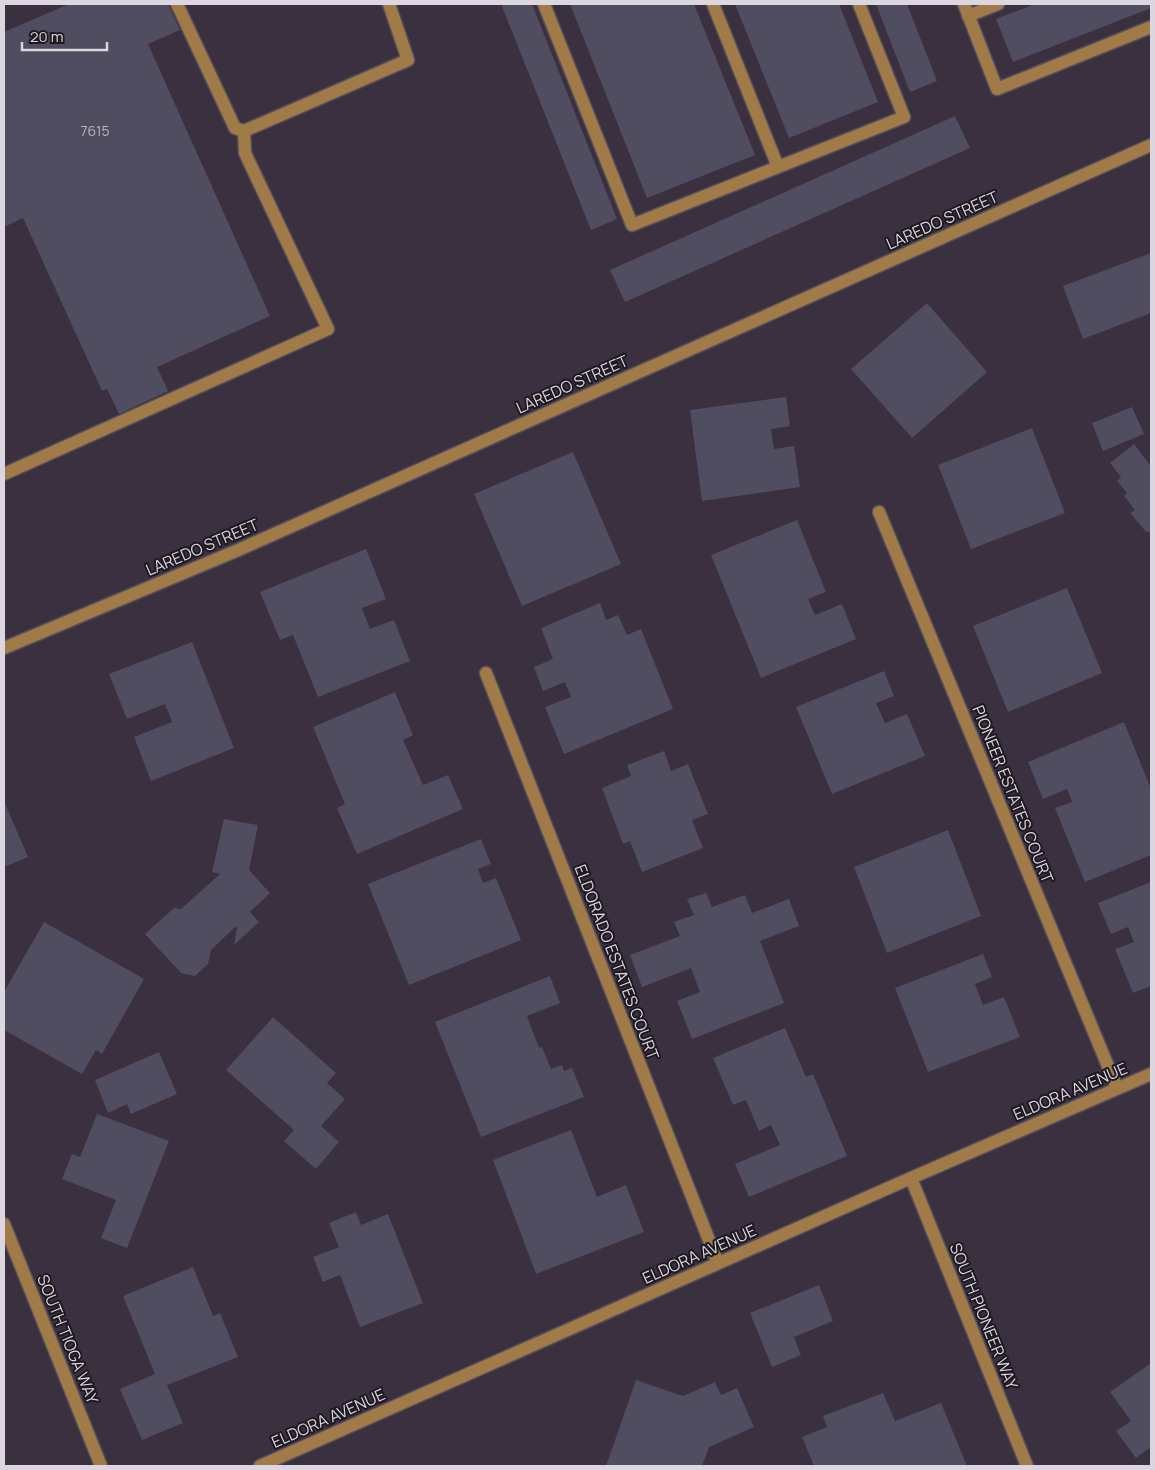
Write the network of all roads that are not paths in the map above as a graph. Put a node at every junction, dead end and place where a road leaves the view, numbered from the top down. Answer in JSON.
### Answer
{"nodes":[{"id":1,"x":177,"y":4,"type":"edge"},
{"id":2,"x":390,"y":4,"type":"edge"},
{"id":3,"x":544,"y":4,"type":"edge"},
{"id":4,"x":714,"y":4,"type":"edge"},
{"id":5,"x":859,"y":4,"type":"edge"},
{"id":6,"x":998,"y":4,"type":"edge"},
{"id":7,"x":966,"y":10,"type":"edge"},
{"id":8,"x":1151,"y":26,"type":"edge"},
{"id":9,"x":244,"y":131,"type":"junction"},
{"id":10,"x":1151,"y":145,"type":"edge"},
{"id":11,"x":778,"y":167,"type":"junction"},
{"id":12,"x":4,"y":474,"type":"edge"},
{"id":13,"x":879,"y":512,"type":"dead end"},
{"id":14,"x":4,"y":648,"type":"edge"},
{"id":15,"x":486,"y":673,"type":"dead end"},
{"id":16,"x":1151,"y":1074,"type":"edge"},
{"id":17,"x":1117,"y":1088,"type":"junction"},
{"id":18,"x":911,"y":1178,"type":"junction"},
{"id":19,"x":4,"y":1224,"type":"edge"},
{"id":20,"x":718,"y":1263,"type":"junction"},
{"id":21,"x":101,"y":1466,"type":"edge"},
{"id":22,"x":260,"y":1466,"type":"edge"},
{"id":23,"x":1027,"y":1466,"type":"edge"}],
"edges":[{"from":1,"to":9,"type":"street"},
{"from":2,"to":9,"type":"street"},
{"from":3,"to":11,"type":"street"},
{"from":4,"to":11,"type":"street"},
{"from":5,"to":11,"type":"street"},
{"from":6,"to":7,"type":"street"},
{"from":7,"to":8,"type":"street"},
{"from":9,"to":12,"type":"street"},
{"from":10,"to":14,"type":"street","name":"LAREDO STREET"},
{"from":13,"to":17,"type":"street","name":"PIONEER ESTATES COURT"},
{"from":15,"to":20,"type":"street","name":"ELDORADO ESTATES COURT"},
{"from":16,"to":17,"type":"street","name":"ELDORA AVENUE"},
{"from":17,"to":18,"type":"street","name":"ELDORA AVENUE"},
{"from":18,"to":20,"type":"street","name":"ELDORA AVENUE"},
{"from":18,"to":23,"type":"street","name":"SOUTH PIONEER WAY"},
{"from":19,"to":21,"type":"street","name":"SOUTH TIOGA WAY"},
{"from":20,"to":22,"type":"street","name":"ELDORA AVENUE"}]}
